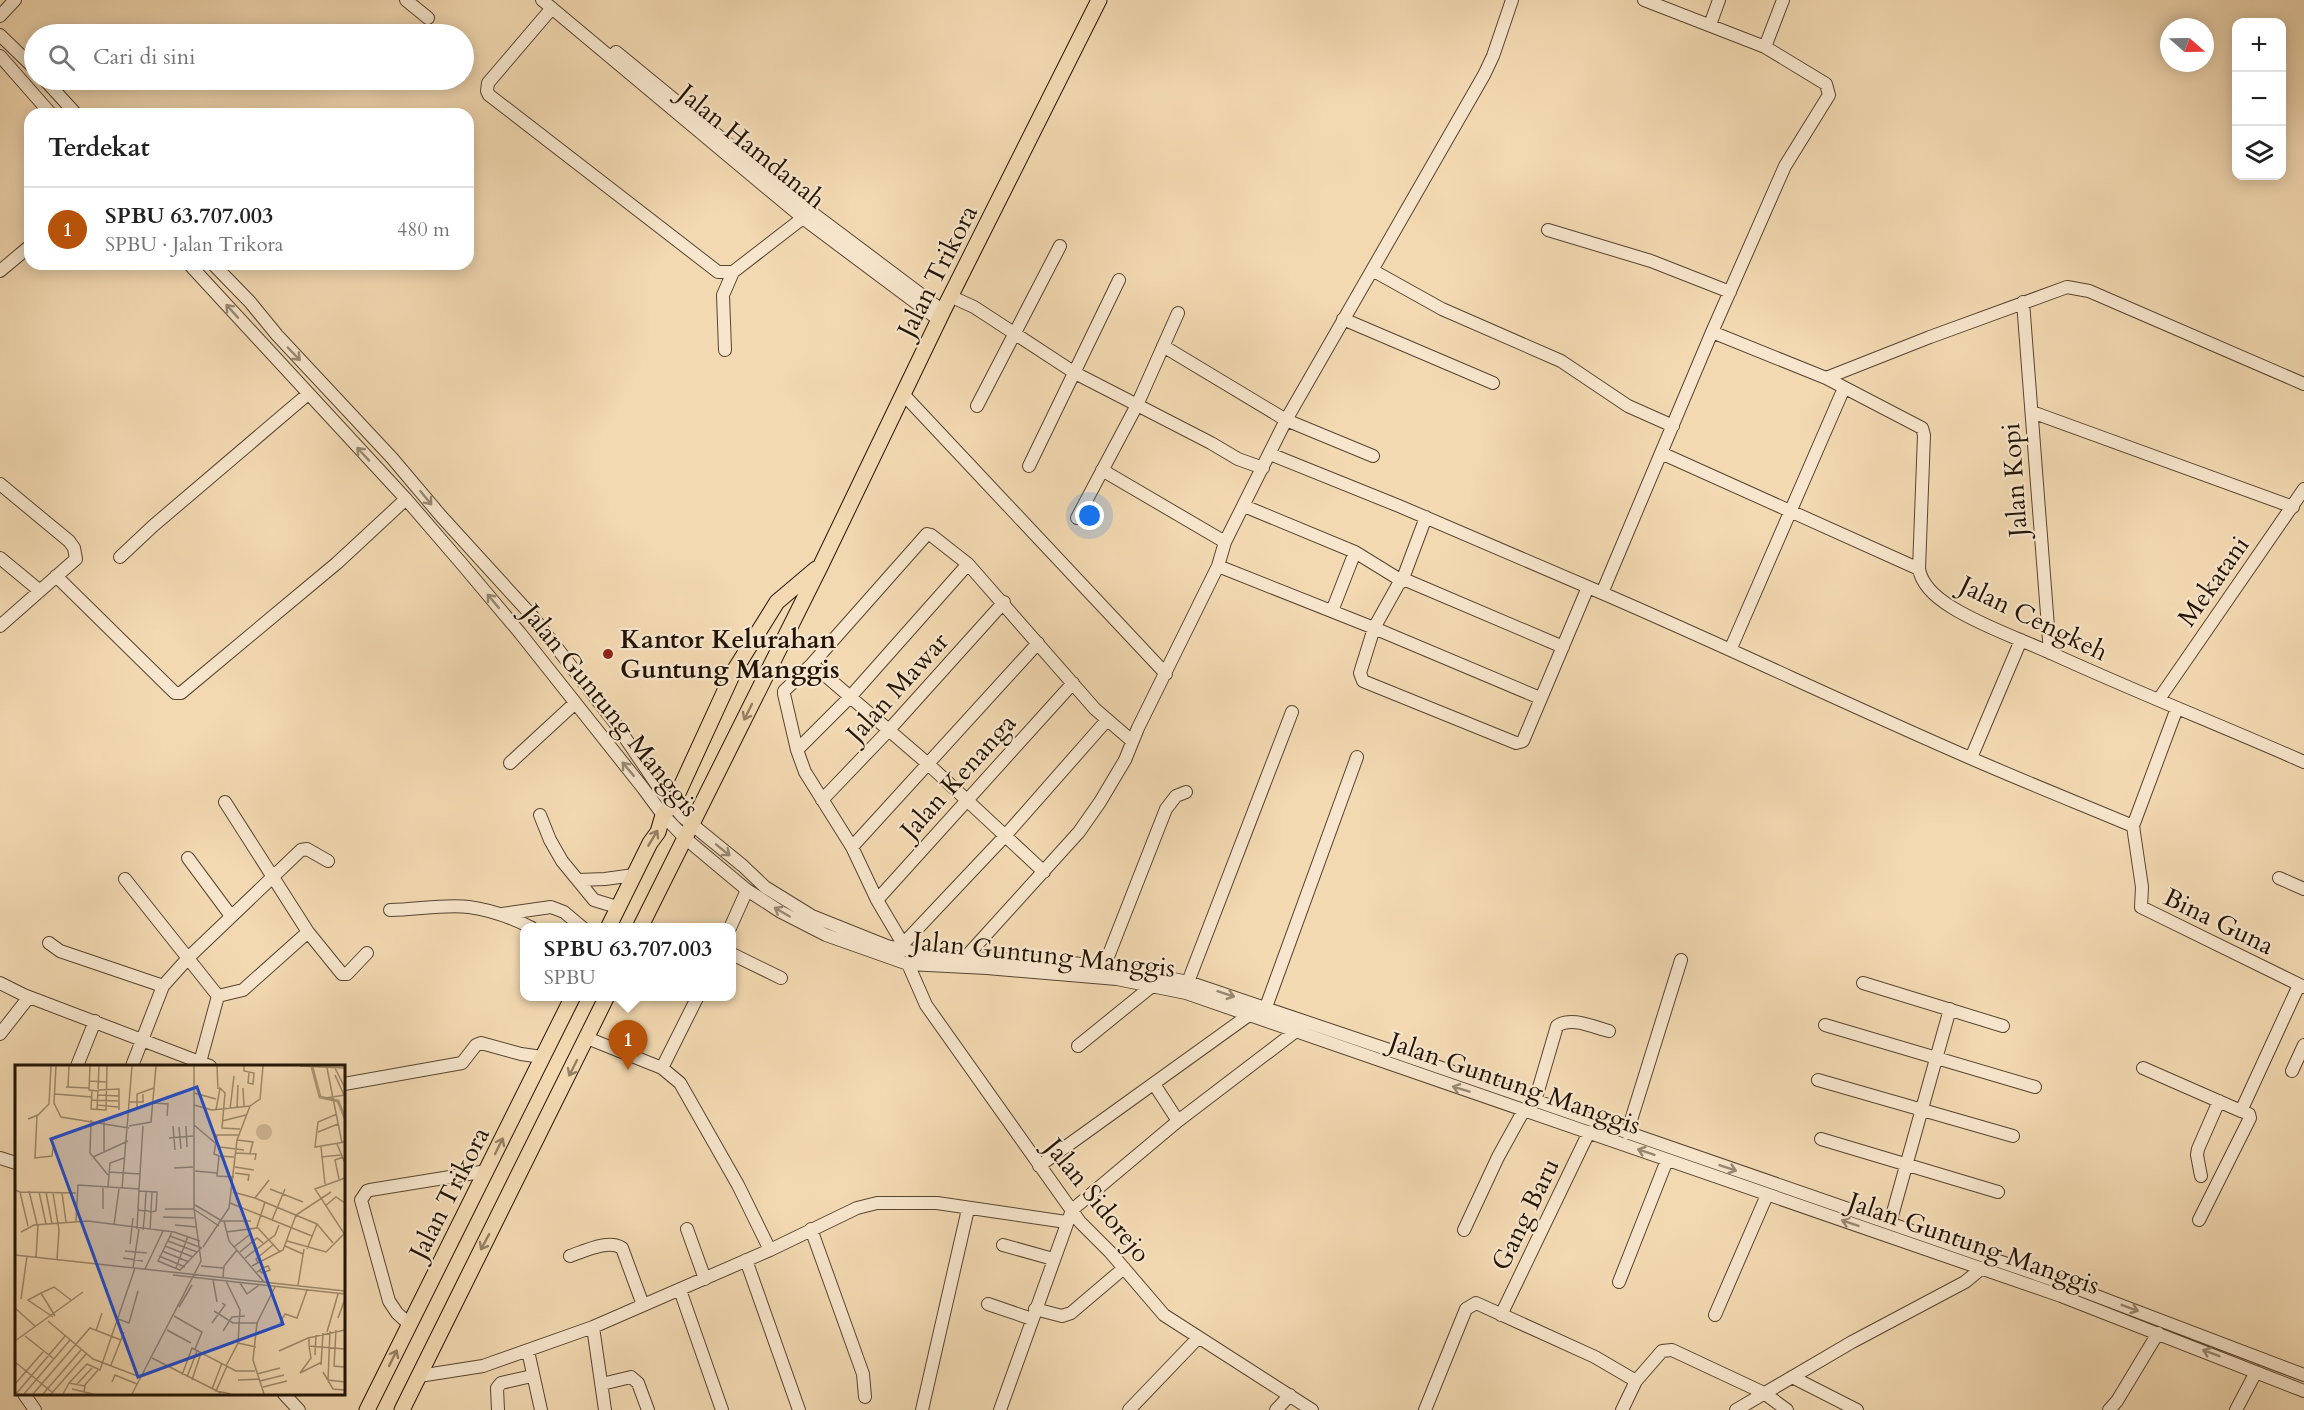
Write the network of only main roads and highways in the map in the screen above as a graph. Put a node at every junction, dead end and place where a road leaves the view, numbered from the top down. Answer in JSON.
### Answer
{"nodes":[{"id":1,"x":1099,"y":0,"type":"edge"},
{"id":2,"x":821,"y":565,"type":"junction"},
{"id":3,"x":777,"y":602,"type":"junction"},
{"id":4,"x":796,"y":613,"type":"junction"},
{"id":5,"x":610,"y":923,"type":"edge"},
{"id":6,"x":642,"y":923,"type":"edge"},
{"id":7,"x":570,"y":1001,"type":"edge"},
{"id":8,"x":605,"y":1001,"type":"edge"},
{"id":9,"x":367,"y":1410,"type":"edge"},
{"id":10,"x":402,"y":1410,"type":"edge"}],
"edges":[{"from":1,"to":2,"type":"main road","name":"Jalan Trikora"},
{"from":2,"to":3,"type":"main road","name":"Jalan Trikora"},
{"from":2,"to":4,"type":"main road","name":"Jalan Trikora"},
{"from":3,"to":4,"type":"main road"},
{"from":5,"to":3,"type":"main road","name":"Jalan Trikora","one_way":true},
{"from":4,"to":6,"type":"main road","name":"Jalan Trikora","one_way":true},
{"from":9,"to":7,"type":"main road","name":"Jalan Trikora","one_way":true},
{"from":8,"to":10,"type":"main road","one_way":true}]}
